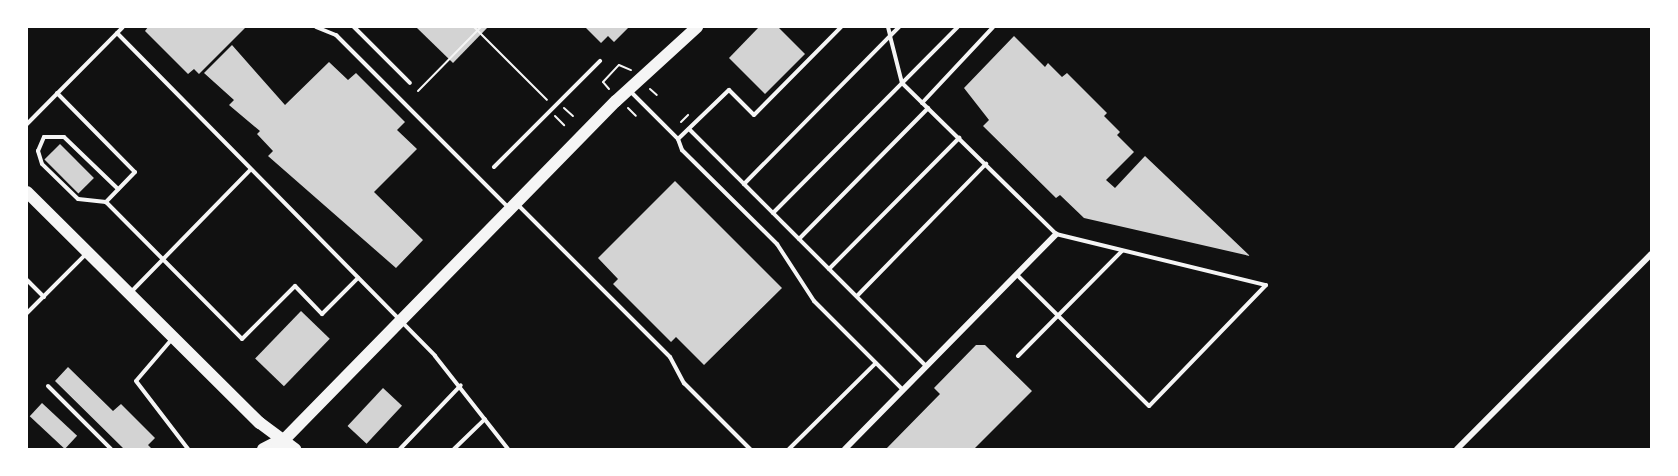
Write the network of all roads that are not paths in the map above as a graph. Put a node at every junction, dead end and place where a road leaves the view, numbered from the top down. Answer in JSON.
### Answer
{"nodes":[{"id":1,"x":123,"y":27,"type":"edge"},
{"id":2,"x":316,"y":27,"type":"edge"},
{"id":3,"x":354,"y":27,"type":"edge"},
{"id":4,"x":697,"y":27,"type":"edge"},
{"id":5,"x":888,"y":27,"type":"edge"},
{"id":6,"x":899,"y":27,"type":"edge"},
{"id":7,"x":958,"y":27,"type":"edge"},
{"id":8,"x":993,"y":27,"type":"edge"},
{"id":9,"x":839,"y":28,"type":"edge"},
{"id":10,"x":117,"y":33,"type":"junction"},
{"id":11,"x":890,"y":36,"type":"junction"},
{"id":12,"x":600,"y":61,"type":"dead end"},
{"id":13,"x":410,"y":83,"type":"dead end"},
{"id":14,"x":902,"y":83,"type":"junction"},
{"id":15,"x":628,"y":89,"type":"junction"},
{"id":16,"x":57,"y":93,"type":"junction"},
{"id":17,"x":922,"y":103,"type":"junction"},
{"id":18,"x":928,"y":108,"type":"junction"},
{"id":19,"x":27,"y":124,"type":"edge"},
{"id":20,"x":689,"y":129,"type":"junction"},
{"id":21,"x":959,"y":138,"type":"junction"},
{"id":22,"x":678,"y":139,"type":"junction"},
{"id":23,"x":987,"y":164,"type":"junction"},
{"id":24,"x":494,"y":167,"type":"dead end"},
{"id":25,"x":250,"y":170,"type":"junction"},
{"id":26,"x":744,"y":184,"type":"junction"},
{"id":27,"x":118,"y":189,"type":"junction"},
{"id":28,"x":27,"y":192,"type":"edge"},
{"id":29,"x":106,"y":202,"type":"junction"},
{"id":30,"x":513,"y":205,"type":"junction"},
{"id":31,"x":773,"y":213,"type":"junction"},
{"id":32,"x":1056,"y":234,"type":"junction"},
{"id":33,"x":799,"y":239,"type":"junction"},
{"id":34,"x":1123,"y":250,"type":"junction"},
{"id":35,"x":87,"y":252,"type":"junction"},
{"id":36,"x":1651,"y":254,"type":"edge"},
{"id":37,"x":164,"y":259,"type":"junction"},
{"id":38,"x":829,"y":269,"type":"junction"},
{"id":39,"x":1016,"y":274,"type":"junction"},
{"id":40,"x":358,"y":278,"type":"junction"},
{"id":41,"x":27,"y":280,"type":"edge"},
{"id":42,"x":130,"y":294,"type":"junction"},
{"id":43,"x":856,"y":296,"type":"junction"},
{"id":44,"x":44,"y":297,"type":"junction"},
{"id":45,"x":27,"y":314,"type":"edge"},
{"id":46,"x":1059,"y":317,"type":"junction"},
{"id":47,"x":400,"y":319,"type":"junction"},
{"id":48,"x":174,"y":337,"type":"junction"},
{"id":49,"x":1018,"y":356,"type":"dead end"},
{"id":50,"x":876,"y":363,"type":"junction"},
{"id":51,"x":926,"y":365,"type":"junction"},
{"id":52,"x":461,"y":385,"type":"junction"},
{"id":53,"x":48,"y":386,"type":"dead end"},
{"id":54,"x":902,"y":389,"type":"junction"},
{"id":55,"x":484,"y":419,"type":"junction"},
{"id":56,"x":279,"y":446,"type":"edge"},
{"id":57,"x":111,"y":449,"type":"edge"},
{"id":58,"x":188,"y":449,"type":"edge"},
{"id":59,"x":263,"y":449,"type":"edge"},
{"id":60,"x":295,"y":449,"type":"edge"},
{"id":61,"x":400,"y":449,"type":"edge"},
{"id":62,"x":454,"y":449,"type":"edge"},
{"id":63,"x":508,"y":449,"type":"edge"},
{"id":64,"x":750,"y":449,"type":"edge"},
{"id":65,"x":789,"y":449,"type":"edge"},
{"id":66,"x":845,"y":449,"type":"edge"},
{"id":67,"x":1457,"y":449,"type":"edge"}],
"edges":[{"from":1,"to":10,"type":"lane"},
{"from":2,"to":30,"type":"lane"},
{"from":3,"to":13,"type":"lane"},
{"from":4,"to":15,"type":"main road"},
{"from":5,"to":11,"type":"lane"},
{"from":6,"to":11,"type":"lane"},
{"from":7,"to":14,"type":"lane"},
{"from":8,"to":17,"type":"lane"},
{"from":9,"to":20,"type":"lane"},
{"from":10,"to":16,"type":"lane"},
{"from":10,"to":25,"type":"lane"},
{"from":11,"to":14,"type":"lane"},
{"from":11,"to":26,"type":"lane"},
{"from":12,"to":24,"type":"lane"},
{"from":14,"to":17,"type":"lane"},
{"from":14,"to":31,"type":"lane"},
{"from":15,"to":22,"type":"lane"},
{"from":15,"to":30,"type":"main road"},
{"from":16,"to":19,"type":"lane"},
{"from":16,"to":27,"type":"lane"},
{"from":17,"to":18,"type":"lane"},
{"from":18,"to":21,"type":"lane"},
{"from":18,"to":33,"type":"lane"},
{"from":20,"to":22,"type":"lane"},
{"from":20,"to":26,"type":"lane"},
{"from":21,"to":23,"type":"lane"},
{"from":21,"to":38,"type":"lane"},
{"from":22,"to":50,"type":"lane"},
{"from":23,"to":32,"type":"lane"},
{"from":23,"to":43,"type":"lane"},
{"from":25,"to":37,"type":"lane"},
{"from":25,"to":40,"type":"lane"},
{"from":26,"to":31,"type":"lane"},
{"from":27,"to":29,"type":"lane"},
{"from":27,"to":29,"type":"lane"},
{"from":28,"to":35,"type":"main road"},
{"from":29,"to":37,"type":"lane"},
{"from":30,"to":47,"type":"main road"},
{"from":30,"to":64,"type":"lane"},
{"from":31,"to":33,"type":"lane"},
{"from":32,"to":34,"type":"lane"},
{"from":32,"to":39,"type":"street"},
{"from":33,"to":38,"type":"lane"},
{"from":34,"to":46,"type":"lane"},
{"from":34,"to":46,"type":"lane"},
{"from":35,"to":42,"type":"main road"},
{"from":35,"to":44,"type":"lane"},
{"from":36,"to":67,"type":"street"},
{"from":37,"to":40,"type":"lane"},
{"from":37,"to":42,"type":"lane"},
{"from":38,"to":43,"type":"lane"},
{"from":39,"to":46,"type":"lane"},
{"from":39,"to":51,"type":"street"},
{"from":40,"to":47,"type":"lane"},
{"from":41,"to":44,"type":"lane"},
{"from":42,"to":48,"type":"main road"},
{"from":43,"to":51,"type":"lane"},
{"from":44,"to":45,"type":"lane"},
{"from":46,"to":49,"type":"lane"},
{"from":47,"to":52,"type":"lane"},
{"from":47,"to":56,"type":"main road"},
{"from":48,"to":56,"type":"main road"},
{"from":48,"to":58,"type":"lane"},
{"from":50,"to":54,"type":"lane"},
{"from":50,"to":65,"type":"lane"},
{"from":51,"to":54,"type":"street"},
{"from":52,"to":55,"type":"lane"},
{"from":52,"to":61,"type":"lane"},
{"from":53,"to":57,"type":"lane"},
{"from":54,"to":66,"type":"street"},
{"from":55,"to":62,"type":"lane"},
{"from":55,"to":63,"type":"lane"},
{"from":56,"to":59,"type":"main road"},
{"from":56,"to":60,"type":"main road"}]}
